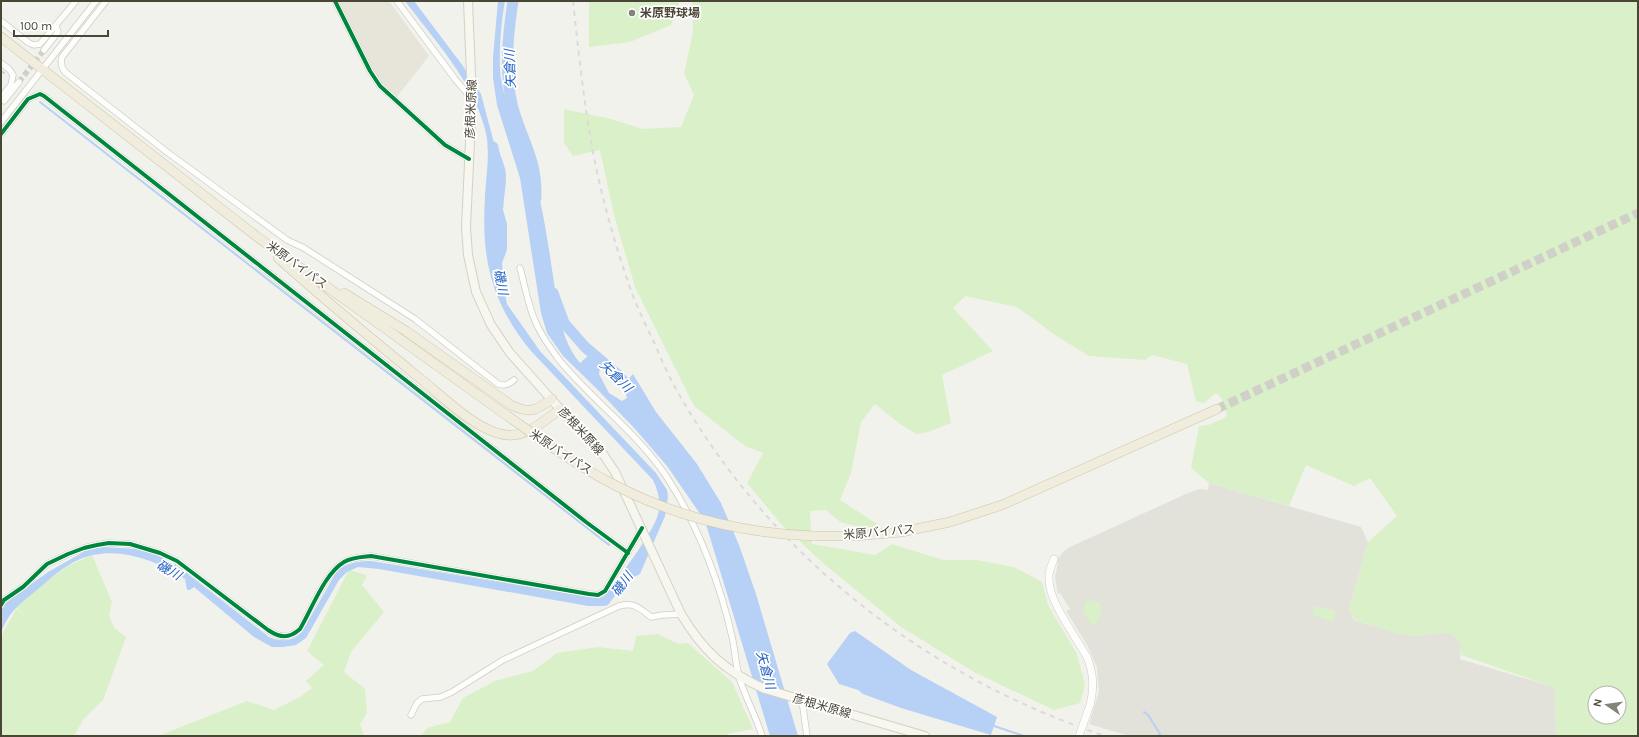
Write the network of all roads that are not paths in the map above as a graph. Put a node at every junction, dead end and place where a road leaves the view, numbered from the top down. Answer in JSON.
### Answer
{"nodes":[{"id":1,"x":76,"y":1,"type":"edge"},
{"id":2,"x":96,"y":1,"type":"edge"},
{"id":3,"x":106,"y":1,"type":"edge"},
{"id":4,"x":335,"y":1,"type":"edge"},
{"id":5,"x":397,"y":1,"type":"edge"},
{"id":6,"x":468,"y":1,"type":"edge"},
{"id":7,"x":1,"y":21,"type":"edge"},
{"id":8,"x":56,"y":26,"type":"junction"},
{"id":9,"x":1,"y":37,"type":"edge"},
{"id":10,"x":44,"y":50,"type":"tunnel mouth"},
{"id":11,"x":1,"y":63,"type":"edge"},
{"id":12,"x":42,"y":70,"type":"junction"},
{"id":13,"x":19,"y":82,"type":"tunnel mouth"},
{"id":14,"x":1,"y":98,"type":"edge"},
{"id":15,"x":472,"y":99,"type":"junction"},
{"id":16,"x":1,"y":122,"type":"edge"},
{"id":17,"x":1,"y":134,"type":"edge"},
{"id":18,"x":469,"y":159,"type":"junction"},
{"id":19,"x":256,"y":236,"type":"junction"},
{"id":20,"x":298,"y":266,"type":"junction"},
{"id":21,"x":520,"y":268,"type":"dead end"},
{"id":22,"x":514,"y":380,"type":"dead end"},
{"id":23,"x":552,"y":399,"type":"junction"},
{"id":24,"x":560,"y":409,"type":"junction"},
{"id":25,"x":1217,"y":409,"type":"tunnel mouth"},
{"id":26,"x":643,"y":531,"type":"junction"},
{"id":27,"x":628,"y":553,"type":"junction"},
{"id":28,"x":1054,"y":559,"type":"dead end"},
{"id":29,"x":1,"y":605,"type":"edge"},
{"id":30,"x":681,"y":614,"type":"junction"},
{"id":31,"x":742,"y":678,"type":"junction"},
{"id":32,"x":798,"y":699,"type":"junction"},
{"id":33,"x":411,"y":715,"type":"dead end"},
{"id":34,"x":762,"y":736,"type":"edge"},
{"id":35,"x":807,"y":736,"type":"edge"},
{"id":36,"x":925,"y":736,"type":"edge"},
{"id":37,"x":1079,"y":736,"type":"edge"}],
"edges":[{"from":1,"to":8,"type":"street"},
{"from":2,"to":12,"type":"street"},
{"from":3,"to":22,"type":"street"},
{"from":4,"to":18,"type":"street"},
{"from":5,"to":15,"type":"street"},
{"from":6,"to":15,"type":"main road","name":"彦根米原線"},
{"from":7,"to":8,"type":"street"},
{"from":8,"to":10,"type":"street"},
{"from":9,"to":12,"type":"highway","name":"米原バイパス"},
{"from":11,"to":14,"type":"street"},
{"from":12,"to":16,"type":"street"},
{"from":12,"to":19,"type":"highway","name":"米原バイパス"},
{"from":13,"to":14,"type":"street"},
{"from":15,"to":18,"type":"main road","name":"彦根米原線"},
{"from":17,"to":27,"type":"street"},
{"from":18,"to":23,"type":"main road","name":"彦根米原線"},
{"from":19,"to":20,"type":"highway","name":"米原バイパス"},
{"from":19,"to":24,"type":"highway"},
{"from":20,"to":23,"type":"highway"},
{"from":20,"to":25,"type":"highway","name":"米原バイパス","bridge":true},
{"from":21,"to":31,"type":"street"},
{"from":23,"to":24,"type":"main road","name":"彦根米原線"},
{"from":24,"to":26,"type":"main road","name":"彦根米原線"},
{"from":26,"to":27,"type":"street"},
{"from":26,"to":30,"type":"main road","name":"彦根米原線"},
{"from":27,"to":29,"type":"street"},
{"from":28,"to":37,"type":"street","bridge":true},
{"from":30,"to":31,"type":"main road","name":"彦根米原線"},
{"from":30,"to":33,"type":"street"},
{"from":31,"to":32,"type":"main road","name":"彦根米原線"},
{"from":31,"to":34,"type":"street"},
{"from":32,"to":35,"type":"street"},
{"from":32,"to":36,"type":"main road","name":"彦根米原線"}]}
